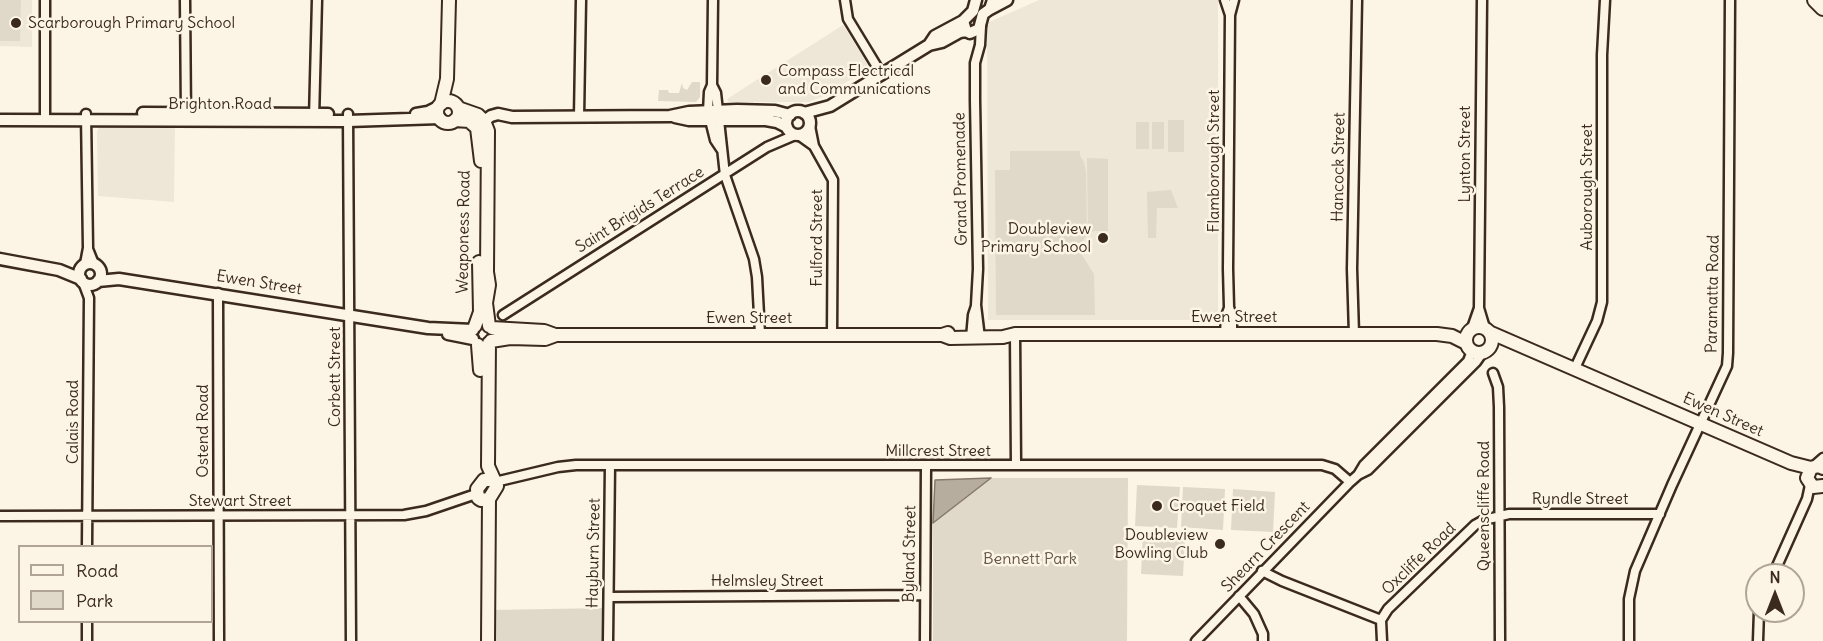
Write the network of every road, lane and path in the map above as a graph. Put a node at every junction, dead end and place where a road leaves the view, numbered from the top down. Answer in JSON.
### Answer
{"nodes":[{"id":1,"x":45,"y":0,"type":"edge"},
{"id":2,"x":185,"y":0,"type":"edge"},
{"id":3,"x":317,"y":0,"type":"edge"},
{"id":4,"x":449,"y":0,"type":"edge"},
{"id":5,"x":581,"y":0,"type":"edge"},
{"id":6,"x":713,"y":0,"type":"edge"},
{"id":7,"x":845,"y":0,"type":"edge"},
{"id":8,"x":976,"y":0,"type":"edge"},
{"id":9,"x":1007,"y":0,"type":"edge"},
{"id":10,"x":1225,"y":0,"type":"edge"},
{"id":11,"x":1234,"y":0,"type":"edge"},
{"id":12,"x":1356,"y":0,"type":"edge"},
{"id":13,"x":1482,"y":0,"type":"edge"},
{"id":14,"x":1605,"y":0,"type":"edge"},
{"id":15,"x":1730,"y":0,"type":"edge"},
{"id":16,"x":1815,"y":0,"type":"edge"},
{"id":17,"x":991,"y":4,"type":"edge"},
{"id":18,"x":1823,"y":8,"type":"edge"},
{"id":19,"x":1230,"y":15,"type":"junction"},
{"id":20,"x":981,"y":26,"type":"junction"},
{"id":21,"x":966,"y":28,"type":"junction"},
{"id":22,"x":977,"y":51,"type":"junction"},
{"id":23,"x":882,"y":75,"type":"junction"},
{"id":24,"x":447,"y":79,"type":"junction"},
{"id":25,"x":831,"y":106,"type":"junction"},
{"id":26,"x":440,"y":110,"type":"junction"},
{"id":27,"x":456,"y":110,"type":"junction"},
{"id":28,"x":804,"y":113,"type":"junction"},
{"id":29,"x":0,"y":114,"type":"edge"},
{"id":30,"x":713,"y":115,"type":"junction"},
{"id":31,"x":790,"y":115,"type":"junction"},
{"id":32,"x":45,"y":117,"type":"junction"},
{"id":33,"x":86,"y":117,"type":"junction"},
{"id":34,"x":186,"y":117,"type":"junction"},
{"id":35,"x":314,"y":117,"type":"junction"},
{"id":36,"x":348,"y":117,"type":"junction"},
{"id":37,"x":579,"y":117,"type":"junction"},
{"id":38,"x":0,"y":120,"type":"edge"},
{"id":39,"x":482,"y":125,"type":"junction"},
{"id":40,"x":810,"y":125,"type":"junction"},
{"id":41,"x":794,"y":133,"type":"junction"},
{"id":42,"x":814,"y":146,"type":"junction"},
{"id":43,"x":725,"y":175,"type":"junction"},
{"id":44,"x":0,"y":259,"type":"edge"},
{"id":45,"x":59,"y":270,"type":"junction"},
{"id":46,"x":93,"y":271,"type":"junction"},
{"id":47,"x":82,"y":281,"type":"junction"},
{"id":48,"x":218,"y":293,"type":"junction"},
{"id":49,"x":90,"y":298,"type":"junction"},
{"id":50,"x":350,"y":315,"type":"junction"},
{"id":51,"x":503,"y":315,"type":"dead end"},
{"id":52,"x":760,"y":334,"type":"junction"},
{"id":53,"x":976,"y":334,"type":"junction"},
{"id":54,"x":1015,"y":334,"type":"junction"},
{"id":55,"x":1229,"y":334,"type":"junction"},
{"id":56,"x":1354,"y":334,"type":"junction"},
{"id":57,"x":482,"y":335,"type":"junction"},
{"id":58,"x":832,"y":335,"type":"junction"},
{"id":59,"x":1478,"y":339,"type":"junction"},
{"id":60,"x":1575,"y":368,"type":"junction"},
{"id":61,"x":1493,"y":373,"type":"dead end"},
{"id":62,"x":1700,"y":423,"type":"junction"},
{"id":63,"x":610,"y":465,"type":"junction"},
{"id":64,"x":1016,"y":465,"type":"junction"},
{"id":65,"x":926,"y":466,"type":"junction"},
{"id":66,"x":1816,"y":474,"type":"edge"},
{"id":67,"x":1350,"y":482,"type":"junction"},
{"id":68,"x":487,"y":489,"type":"junction"},
{"id":69,"x":1660,"y":514,"type":"junction"},
{"id":70,"x":1500,"y":515,"type":"junction"},
{"id":71,"x":0,"y":516,"type":"edge"},
{"id":72,"x":88,"y":516,"type":"junction"},
{"id":73,"x":351,"y":516,"type":"junction"},
{"id":74,"x":219,"y":517,"type":"junction"},
{"id":75,"x":87,"y":545,"type":"edge"},
{"id":76,"x":1778,"y":563,"type":"edge"},
{"id":77,"x":1262,"y":571,"type":"junction"},
{"id":78,"x":925,"y":596,"type":"junction"},
{"id":79,"x":1239,"y":596,"type":"junction"},
{"id":80,"x":609,"y":597,"type":"junction"},
{"id":81,"x":1381,"y":620,"type":"junction"},
{"id":82,"x":87,"y":623,"type":"edge"},
{"id":83,"x":1759,"y":623,"type":"edge"},
{"id":84,"x":87,"y":641,"type":"edge"},
{"id":85,"x":219,"y":641,"type":"edge"},
{"id":86,"x":351,"y":641,"type":"edge"},
{"id":87,"x":482,"y":641,"type":"edge"},
{"id":88,"x":488,"y":641,"type":"edge"},
{"id":89,"x":608,"y":641,"type":"edge"},
{"id":90,"x":925,"y":641,"type":"edge"},
{"id":91,"x":1196,"y":641,"type":"edge"},
{"id":92,"x":1263,"y":641,"type":"edge"},
{"id":93,"x":1382,"y":641,"type":"edge"},
{"id":94,"x":1500,"y":641,"type":"edge"},
{"id":95,"x":1629,"y":641,"type":"edge"},
{"id":96,"x":1758,"y":641,"type":"edge"}],
"edges":[{"from":1,"to":32,"type":"street"},
{"from":2,"to":34,"type":"street"},
{"from":3,"to":35,"type":"street"},
{"from":4,"to":24,"type":"main road"},
{"from":5,"to":37,"type":"street"},
{"from":6,"to":30,"type":"street"},
{"from":7,"to":23,"type":"street"},
{"from":8,"to":21,"type":"street"},
{"from":9,"to":17,"type":"street"},
{"from":10,"to":19,"type":"street","name":"Flamborough Street"},
{"from":11,"to":19,"type":"street","name":"Flamborough Street"},
{"from":12,"to":56,"type":"street","name":"Hancock Street"},
{"from":13,"to":59,"type":"street","name":"Lynton Street"},
{"from":14,"to":60,"type":"street","name":"Auborough Street"},
{"from":15,"to":62,"type":"street","name":"Paramatta Road"},
{"from":16,"to":18,"type":"main road"},
{"from":17,"to":20,"type":"street"},
{"from":19,"to":55,"type":"street","name":"Flamborough Street"},
{"from":20,"to":21,"type":"street"},
{"from":20,"to":22,"type":"street","name":"Grand Promenade"},
{"from":21,"to":22,"type":"street","name":"Grand Promenade"},
{"from":21,"to":23,"type":"street"},
{"from":22,"to":53,"type":"street","name":"Grand Promenade"},
{"from":23,"to":25,"type":"street"},
{"from":24,"to":26,"type":"main road"},
{"from":24,"to":27,"type":"main road"},
{"from":25,"to":28,"type":"street"},
{"from":25,"to":40,"type":"street"},
{"from":26,"to":27,"type":"main road"},
{"from":26,"to":27,"type":"main road"},
{"from":26,"to":36,"type":"street","name":"Brighton Road"},
{"from":27,"to":39,"type":"main road"},
{"from":28,"to":31,"type":"street"},
{"from":28,"to":40,"type":"street"},
{"from":29,"to":32,"type":"street","name":"Brighton Road"},
{"from":30,"to":31,"type":"street"},
{"from":30,"to":37,"type":"street"},
{"from":30,"to":41,"type":"street"},
{"from":30,"to":43,"type":"street"},
{"from":31,"to":41,"type":"street"},
{"from":32,"to":33,"type":"street","name":"Brighton Road"},
{"from":32,"to":38,"type":"street","name":"Brighton Road"},
{"from":33,"to":34,"type":"street","name":"Brighton Road"},
{"from":33,"to":46,"type":"street"},
{"from":34,"to":35,"type":"street","name":"Brighton Road"},
{"from":35,"to":36,"type":"street","name":"Brighton Road"},
{"from":36,"to":50,"type":"street","name":"Corbett Street"},
{"from":37,"to":39,"type":"street"},
{"from":39,"to":57,"type":"main road","name":"Weaponess Road"},
{"from":40,"to":41,"type":"street"},
{"from":40,"to":42,"type":"street","name":"Fulford Street"},
{"from":41,"to":42,"type":"street","name":"Fulford Street"},
{"from":41,"to":43,"type":"street","name":"Saint Brigids Terrace"},
{"from":42,"to":58,"type":"street","name":"Fulford Street"},
{"from":43,"to":51,"type":"street","name":"Saint Brigids Terrace"},
{"from":43,"to":52,"type":"street"},
{"from":44,"to":45,"type":"street","name":"Ewen Street"},
{"from":45,"to":46,"type":"street","name":"Ewen Street"},
{"from":45,"to":47,"type":"street","name":"Ewen Street"},
{"from":46,"to":47,"type":"street","name":"Ewen Street"},
{"from":46,"to":48,"type":"street","name":"Ewen Street"},
{"from":46,"to":49,"type":"street","name":"Calais Road"},
{"from":47,"to":49,"type":"street","name":"Calais Road"},
{"from":48,"to":50,"type":"street","name":"Ewen Street"},
{"from":48,"to":74,"type":"street","name":"Ostend Road"},
{"from":49,"to":72,"type":"street","name":"Calais Road"},
{"from":50,"to":57,"type":"street","name":"Ewen Street"},
{"from":50,"to":73,"type":"street","name":"Corbett Street"},
{"from":52,"to":57,"type":"main road","name":"Ewen Street"},
{"from":52,"to":58,"type":"main road","name":"Ewen Street"},
{"from":53,"to":54,"type":"main road","name":"Ewen Street"},
{"from":53,"to":58,"type":"main road","name":"Ewen Street"},
{"from":54,"to":55,"type":"main road","name":"Ewen Street"},
{"from":54,"to":64,"type":"street"},
{"from":55,"to":56,"type":"main road","name":"Ewen Street"},
{"from":56,"to":59,"type":"main road","name":"Ewen Street"},
{"from":57,"to":68,"type":"main road","name":"Weaponess Road"},
{"from":59,"to":60,"type":"main road","name":"Ewen Street"},
{"from":59,"to":67,"type":"street","name":"Shearn Crescent"},
{"from":60,"to":62,"type":"main road","name":"Ewen Street"},
{"from":61,"to":70,"type":"street","name":"Queenscliffe Road"},
{"from":62,"to":66,"type":"main road","name":"Ewen Street"},
{"from":62,"to":69,"type":"street","name":"Paramatta Road"},
{"from":63,"to":65,"type":"street","name":"Millcrest Street"},
{"from":63,"to":68,"type":"street","name":"Millcrest Street"},
{"from":63,"to":80,"type":"street","name":"Hayburn Street"},
{"from":64,"to":65,"type":"street","name":"Millcrest Street"},
{"from":64,"to":67,"type":"street","name":"Millcrest Street"},
{"from":65,"to":78,"type":"street","name":"Byland Street"},
{"from":66,"to":76,"type":"street"},
{"from":67,"to":77,"type":"street","name":"Shearn Crescent"},
{"from":68,"to":73,"type":"street","name":"Stewart Street"},
{"from":68,"to":87,"type":"main road","name":"Weaponess Road"},
{"from":68,"to":88,"type":"main road","name":"Weaponess Road"},
{"from":69,"to":70,"type":"street","name":"Ryndle Street"},
{"from":69,"to":95,"type":"street","name":"Paramatta Road"},
{"from":70,"to":81,"type":"street","name":"Oxcliffe Road"},
{"from":70,"to":94,"type":"street","name":"Queenscliffe Road"},
{"from":71,"to":72,"type":"street","name":"Stewart Street"},
{"from":72,"to":74,"type":"street","name":"Stewart Street"},
{"from":72,"to":75,"type":"street","name":"Calais Road"},
{"from":73,"to":74,"type":"street","name":"Stewart Street"},
{"from":73,"to":86,"type":"street","name":"Corbett Street"},
{"from":74,"to":85,"type":"street","name":"Ostend Road"},
{"from":77,"to":79,"type":"street","name":"Shearn Crescent"},
{"from":77,"to":81,"type":"street"},
{"from":78,"to":80,"type":"street","name":"Helmsley Street"},
{"from":78,"to":90,"type":"street","name":"Byland Street"},
{"from":79,"to":91,"type":"street","name":"Shearn Crescent"},
{"from":79,"to":92,"type":"street"},
{"from":80,"to":89,"type":"street","name":"Hayburn Street"},
{"from":81,"to":93,"type":"street","name":"Oxcliffe Road"},
{"from":82,"to":84,"type":"street"},
{"from":83,"to":96,"type":"street"}]}
